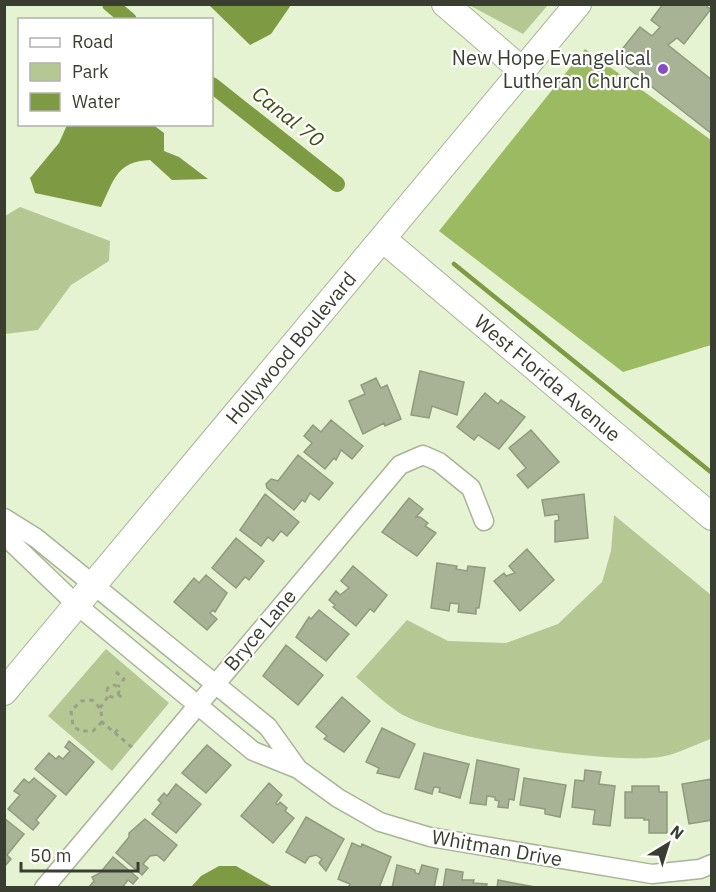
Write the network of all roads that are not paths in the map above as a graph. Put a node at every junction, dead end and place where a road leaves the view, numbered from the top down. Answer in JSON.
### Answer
{"nodes":[{"id":1,"x":445,"y":4,"type":"edge"},
{"id":2,"x":578,"y":4,"type":"edge"},
{"id":3,"x":523,"y":71,"type":"junction"},
{"id":4,"x":384,"y":240,"type":"junction"},
{"id":5,"x":711,"y":517,"type":"edge"},
{"id":6,"x":4,"y":518,"type":"edge"},
{"id":7,"x":484,"y":521,"type":"dead end"},
{"id":8,"x":4,"y":535,"type":"edge"},
{"id":9,"x":96,"y":586,"type":"junction"},
{"id":10,"x":78,"y":606,"type":"junction"},
{"id":11,"x":215,"y":684,"type":"junction"},
{"id":12,"x":4,"y":692,"type":"edge"},
{"id":13,"x":197,"y":705,"type":"junction"},
{"id":14,"x":298,"y":769,"type":"junction"},
{"id":15,"x":711,"y":864,"type":"edge"},
{"id":16,"x":44,"y":888,"type":"edge"}],
"edges":[{"from":1,"to":3,"type":"street"},
{"from":2,"to":3,"type":"street","name":"Hollywood Boulevard"},
{"from":3,"to":4,"type":"street","name":"Hollywood Boulevard"},
{"from":4,"to":5,"type":"street","name":"West Florida Avenue"},
{"from":4,"to":9,"type":"street","name":"Hollywood Boulevard"},
{"from":6,"to":9,"type":"street","name":"Whitman Drive"},
{"from":7,"to":11,"type":"street","name":"Bryce Lane"},
{"from":8,"to":10,"type":"street","name":"Whitman Drive"},
{"from":9,"to":10,"type":"street","name":"Hollywood Boulevard"},
{"from":9,"to":11,"type":"street","name":"Whitman Drive"},
{"from":10,"to":12,"type":"street","name":"Hollywood Boulevard"},
{"from":10,"to":13,"type":"street","name":"Whitman Drive"},
{"from":11,"to":13,"type":"street","name":"Bryce Lane"},
{"from":11,"to":14,"type":"street","name":"Whitman Drive"},
{"from":13,"to":14,"type":"street","name":"Whitman Drive"},
{"from":13,"to":16,"type":"street","name":"Bryce Lane"},
{"from":14,"to":15,"type":"street","name":"Whitman Drive"}]}
